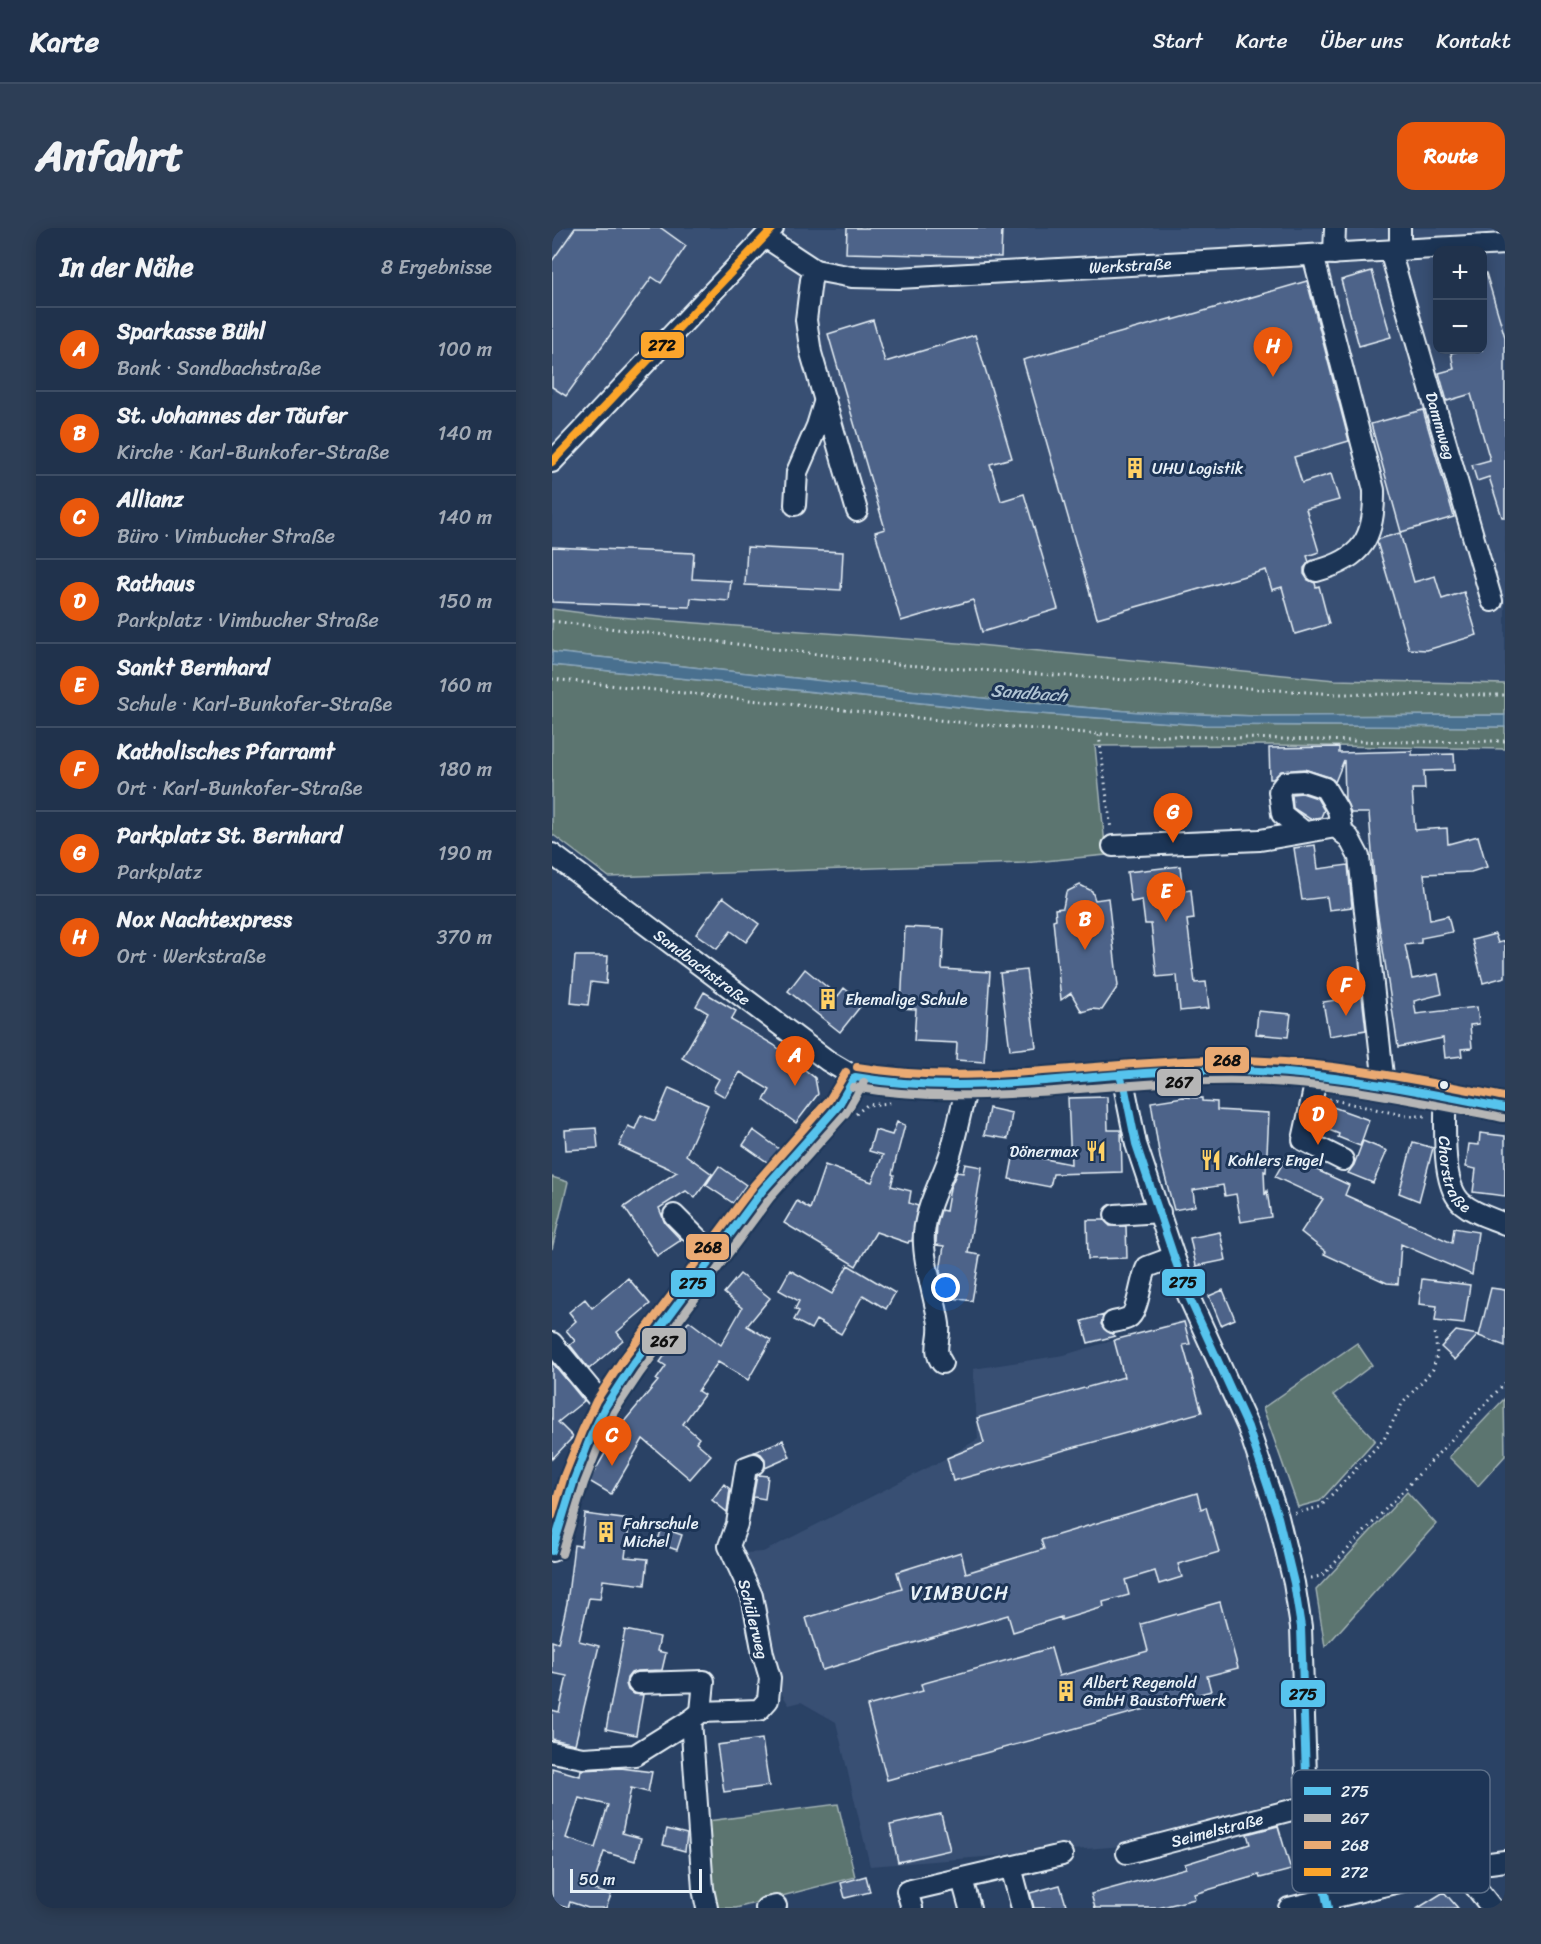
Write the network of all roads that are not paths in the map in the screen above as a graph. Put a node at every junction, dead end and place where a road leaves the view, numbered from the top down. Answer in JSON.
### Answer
{"nodes":[{"id":1,"x":1335,"y":228,"type":"edge"},
{"id":2,"x":1400,"y":228,"type":"edge"},
{"id":3,"x":769,"y":233,"type":"edge"},
{"id":4,"x":1483,"y":237,"type":"edge"},
{"id":5,"x":1505,"y":244,"type":"edge"},
{"id":6,"x":1395,"y":250,"type":"junction"},
{"id":7,"x":1334,"y":254,"type":"junction"},
{"id":8,"x":1313,"y":255,"type":"junction"},
{"id":9,"x":815,"y":270,"type":"junction"},
{"id":10,"x":825,"y":400,"type":"junction"},
{"id":11,"x":552,"y":462,"type":"edge"},
{"id":12,"x":795,"y":505,"type":"dead end"},
{"id":13,"x":857,"y":511,"type":"dead end"},
{"id":14,"x":1316,"y":570,"type":"dead end"},
{"id":15,"x":1492,"y":601,"type":"dead end"},
{"id":16,"x":1303,"y":831,"type":"junction"},
{"id":17,"x":1343,"y":833,"type":"junction"},
{"id":18,"x":1113,"y":846,"type":"road end"},
{"id":19,"x":552,"y":854,"type":"edge"},
{"id":20,"x":1120,"y":1076,"type":"junction"},
{"id":21,"x":1317,"y":1076,"type":"junction"},
{"id":22,"x":855,"y":1077,"type":"junction"},
{"id":23,"x":968,"y":1084,"type":"junction"},
{"id":24,"x":1384,"y":1085,"type":"junction"},
{"id":25,"x":1445,"y":1096,"type":"junction"},
{"id":26,"x":1505,"y":1108,"type":"edge"},
{"id":27,"x":1342,"y":1160,"type":"dead end"},
{"id":28,"x":1160,"y":1212,"type":"junction"},
{"id":29,"x":674,"y":1215,"type":"dead end"},
{"id":30,"x":1115,"y":1215,"type":"dead end"},
{"id":31,"x":1505,"y":1224,"type":"edge"},
{"id":32,"x":715,"y":1256,"type":"junction"},
{"id":33,"x":1174,"y":1257,"type":"junction"},
{"id":34,"x":1113,"y":1322,"type":"dead end"},
{"id":35,"x":564,"y":1349,"type":"edge"},
{"id":36,"x":942,"y":1363,"type":"dead end"},
{"id":37,"x":605,"y":1407,"type":"junction"},
{"id":38,"x":754,"y":1464,"type":"dead end"},
{"id":39,"x":553,"y":1541,"type":"edge"},
{"id":40,"x":638,"y":1683,"type":"dead end"},
{"id":41,"x":696,"y":1716,"type":"junction"},
{"id":42,"x":552,"y":1752,"type":"edge"},
{"id":43,"x":1306,"y":1770,"type":"edge"},
{"id":44,"x":1292,"y":1810,"type":"edge"},
{"id":45,"x":1127,"y":1852,"type":"dead end"},
{"id":46,"x":1062,"y":1856,"type":"dead end"},
{"id":47,"x":1505,"y":1861,"type":"edge"},
{"id":48,"x":1490,"y":1863,"type":"edge"},
{"id":49,"x":1011,"y":1868,"type":"junction"},
{"id":50,"x":962,"y":1879,"type":"junction"},
{"id":51,"x":1368,"y":1893,"type":"edge"},
{"id":52,"x":1480,"y":1893,"type":"edge"},
{"id":53,"x":1327,"y":1904,"type":"edge"},
{"id":54,"x":707,"y":1908,"type":"edge"},
{"id":55,"x":912,"y":1908,"type":"edge"},
{"id":56,"x":970,"y":1908,"type":"edge"},
{"id":57,"x":1022,"y":1908,"type":"edge"},
{"id":58,"x":1289,"y":1908,"type":"edge"},
{"id":59,"x":1492,"y":1908,"type":"edge"}],
"edges":[{"from":1,"to":7,"type":"street"},
{"from":2,"to":6,"type":"street","name":"Dammweg"},
{"from":3,"to":9,"type":"street","name":"Werkstraße"},
{"from":3,"to":11,"type":"street"},
{"from":4,"to":5,"type":"street","name":"Werkstraße"},
{"from":4,"to":6,"type":"street","name":"Werkstraße"},
{"from":6,"to":7,"type":"street","name":"Werkstraße"},
{"from":6,"to":15,"type":"street","name":"Dammweg"},
{"from":7,"to":8,"type":"street","name":"Werkstraße"},
{"from":8,"to":9,"type":"street","name":"Werkstraße"},
{"from":8,"to":14,"type":"street"},
{"from":9,"to":10,"type":"street"},
{"from":10,"to":12,"type":"street"},
{"from":10,"to":13,"type":"street"},
{"from":16,"to":17,"type":"street"},
{"from":16,"to":17,"type":"street"},
{"from":16,"to":18,"type":"street"},
{"from":17,"to":24,"type":"street"},
{"from":19,"to":22,"type":"street","name":"Sandbachstraße"},
{"from":20,"to":21,"type":"street"},
{"from":20,"to":23,"type":"street"},
{"from":20,"to":28,"type":"street"},
{"from":21,"to":24,"type":"street"},
{"from":21,"to":27,"type":"street"},
{"from":22,"to":23,"type":"street"},
{"from":22,"to":32,"type":"street"},
{"from":23,"to":36,"type":"street"},
{"from":24,"to":25,"type":"street"},
{"from":25,"to":26,"type":"street"},
{"from":25,"to":31,"type":"street","name":"Chorstraße"},
{"from":28,"to":30,"type":"street"},
{"from":28,"to":33,"type":"street"},
{"from":29,"to":32,"type":"street"},
{"from":32,"to":37,"type":"street"},
{"from":33,"to":34,"type":"street"},
{"from":33,"to":43,"type":"street"},
{"from":35,"to":37,"type":"street"},
{"from":37,"to":39,"type":"street"},
{"from":38,"to":41,"type":"street","name":"Schülerweg"},
{"from":40,"to":41,"type":"street"},
{"from":41,"to":42,"type":"street","name":"Schülerweg"},
{"from":41,"to":54,"type":"street"},
{"from":44,"to":45,"type":"street","name":"Seimelstraße"},
{"from":46,"to":49,"type":"street"},
{"from":47,"to":48,"type":"street"},
{"from":49,"to":50,"type":"street"},
{"from":49,"to":57,"type":"street"},
{"from":50,"to":55,"type":"street"},
{"from":50,"to":56,"type":"street"},
{"from":51,"to":53,"type":"street"},
{"from":52,"to":59,"type":"street"},
{"from":53,"to":58,"type":"street"}]}
